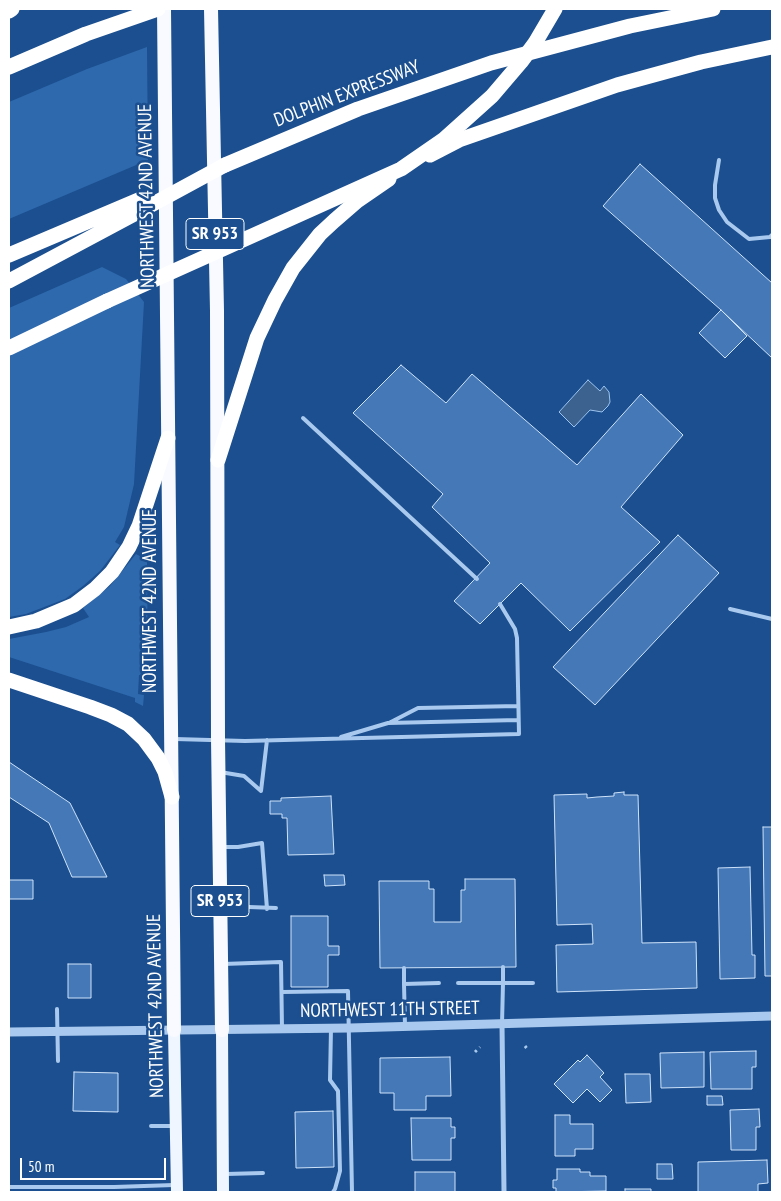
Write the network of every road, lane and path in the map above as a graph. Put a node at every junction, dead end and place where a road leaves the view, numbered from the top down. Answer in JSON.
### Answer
{"nodes":[{"id":1,"x":12,"y":9,"type":"edge"},
{"id":2,"x":158,"y":9,"type":"edge"},
{"id":3,"x":164,"y":9,"type":"edge"},
{"id":4,"x":211,"y":9,"type":"edge"},
{"id":5,"x":555,"y":9,"type":"edge"},
{"id":6,"x":713,"y":9,"type":"edge"},
{"id":7,"x":9,"y":11,"type":"edge"},
{"id":8,"x":772,"y":47,"type":"edge"},
{"id":9,"x":9,"y":67,"type":"edge"},
{"id":10,"x":719,"y":160,"type":"dead end"},
{"id":11,"x":141,"y":204,"type":"junction"},
{"id":12,"x":772,"y":235,"type":"edge"},
{"id":13,"x":9,"y":255,"type":"edge"},
{"id":14,"x":9,"y":281,"type":"edge"},
{"id":15,"x":9,"y":348,"type":"edge"},
{"id":16,"x":303,"y":418,"type":"dead end"},
{"id":17,"x":168,"y":438,"type":"junction"},
{"id":18,"x":218,"y":460,"type":"junction"},
{"id":19,"x":477,"y":579,"type":"dead end"},
{"id":20,"x":500,"y":604,"type":"dead end"},
{"id":21,"x":730,"y":609,"type":"dead end"},
{"id":22,"x":772,"y":619,"type":"edge"},
{"id":23,"x":9,"y":627,"type":"edge"},
{"id":24,"x":9,"y":680,"type":"edge"},
{"id":25,"x":518,"y":706,"type":"junction"},
{"id":26,"x":518,"y":720,"type":"junction"},
{"id":27,"x":388,"y":723,"type":"junction"},
{"id":28,"x":170,"y":739,"type":"junction"},
{"id":29,"x":218,"y":739,"type":"junction"},
{"id":30,"x":334,"y":739,"type":"junction"},
{"id":31,"x":267,"y":740,"type":"junction"},
{"id":32,"x":218,"y":771,"type":"junction"},
{"id":33,"x":172,"y":797,"type":"junction"},
{"id":34,"x":219,"y":846,"type":"junction"},
{"id":35,"x":220,"y":906,"type":"junction"},
{"id":36,"x":276,"y":908,"type":"dead end"},
{"id":37,"x":267,"y":909,"type":"junction"},
{"id":38,"x":221,"y":964,"type":"junction"},
{"id":39,"x":503,"y":967,"type":"dead end"},
{"id":40,"x":404,"y":968,"type":"dead end"},
{"id":41,"x":438,"y":983,"type":"dead end"},
{"id":42,"x":458,"y":983,"type":"dead end"},
{"id":43,"x":503,"y":983,"type":"junction"},
{"id":44,"x":533,"y":983,"type":"dead end"},
{"id":45,"x":404,"y":984,"type":"junction"},
{"id":46,"x":282,"y":992,"type":"junction"},
{"id":47,"x":57,"y":1009,"type":"dead end"},
{"id":48,"x":772,"y":1016,"type":"edge"},
{"id":49,"x":502,"y":1024,"type":"junction"},
{"id":50,"x":405,"y":1026,"type":"junction"},
{"id":51,"x":331,"y":1028,"type":"junction"},
{"id":52,"x":350,"y":1028,"type":"junction"},
{"id":53,"x":282,"y":1029,"type":"junction"},
{"id":54,"x":174,"y":1030,"type":"junction"},
{"id":55,"x":222,"y":1030,"type":"junction"},
{"id":56,"x":58,"y":1031,"type":"junction"},
{"id":57,"x":9,"y":1032,"type":"edge"},
{"id":58,"x":525,"y":1046,"type":"dead end"},
{"id":59,"x":480,"y":1047,"type":"dead end"},
{"id":60,"x":528,"y":1050,"type":"dead end"},
{"id":61,"x":476,"y":1052,"type":"dead end"},
{"id":62,"x":58,"y":1061,"type":"dead end"},
{"id":63,"x":150,"y":1126,"type":"dead end"},
{"id":64,"x":176,"y":1126,"type":"junction"},
{"id":65,"x":264,"y":1173,"type":"dead end"},
{"id":66,"x":223,"y":1174,"type":"junction"},
{"id":67,"x":9,"y":1187,"type":"edge"},
{"id":68,"x":177,"y":1189,"type":"edge"},
{"id":69,"x":78,"y":1190,"type":"edge"},
{"id":70,"x":223,"y":1192,"type":"edge"},
{"id":71,"x":333,"y":1192,"type":"edge"},
{"id":72,"x":352,"y":1192,"type":"edge"},
{"id":73,"x":504,"y":1192,"type":"edge"}],
"edges":[{"from":1,"to":7,"type":"highway"},
{"from":2,"to":9,"type":"highway"},
{"from":3,"to":17,"type":"highway","name":"NORTHWEST 42ND AVENUE","number":"SR 953"},
{"from":4,"to":18,"type":"highway","number":"SR 953"},
{"from":5,"to":15,"type":"highway","bridge":true},
{"from":6,"to":11,"type":"highway","name":"DOLPHIN EXPRESSWAY","bridge":true},
{"from":8,"to":18,"type":"highway"},
{"from":10,"to":12,"type":"lane"},
{"from":11,"to":13,"type":"highway"},
{"from":11,"to":14,"type":"highway"},
{"from":16,"to":19,"type":"lane"},
{"from":17,"to":23,"type":"highway"},
{"from":17,"to":28,"type":"highway","name":"NORTHWEST 42ND AVENUE","number":"SR 953"},
{"from":18,"to":29,"type":"highway","number":"SR 953"},
{"from":20,"to":25,"type":"lane"},
{"from":21,"to":22,"type":"lane"},
{"from":24,"to":33,"type":"highway"},
{"from":25,"to":26,"type":"lane"},
{"from":25,"to":27,"type":"lane"},
{"from":26,"to":27,"type":"lane"},
{"from":26,"to":30,"type":"lane"},
{"from":27,"to":30,"type":"lane"},
{"from":28,"to":29,"type":"lane"},
{"from":28,"to":33,"type":"highway","name":"NORTHWEST 42ND AVENUE","number":"SR 953"},
{"from":29,"to":31,"type":"lane"},
{"from":29,"to":32,"type":"highway","number":"SR 953"},
{"from":30,"to":31,"type":"lane"},
{"from":31,"to":32,"type":"lane"},
{"from":32,"to":34,"type":"highway","number":"SR 953"},
{"from":33,"to":54,"type":"highway","name":"NORTHWEST 42ND AVENUE","number":"SR 953"},
{"from":34,"to":35,"type":"highway","number":"SR 953"},
{"from":34,"to":37,"type":"lane"},
{"from":35,"to":37,"type":"lane"},
{"from":35,"to":38,"type":"highway","number":"SR 953"},
{"from":36,"to":37,"type":"lane"},
{"from":38,"to":46,"type":"lane"},
{"from":38,"to":55,"type":"highway","number":"SR 953"},
{"from":39,"to":43,"type":"lane"},
{"from":40,"to":45,"type":"lane"},
{"from":41,"to":45,"type":"lane"},
{"from":42,"to":43,"type":"lane"},
{"from":43,"to":44,"type":"lane"},
{"from":43,"to":49,"type":"lane"},
{"from":45,"to":50,"type":"lane"},
{"from":46,"to":52,"type":"lane"},
{"from":46,"to":53,"type":"lane"},
{"from":47,"to":56,"type":"lane"},
{"from":48,"to":49,"type":"street","name":"NORTHWEST 11TH STREET"},
{"from":49,"to":50,"type":"street","name":"NORTHWEST 11TH STREET"},
{"from":49,"to":73,"type":"street"},
{"from":50,"to":52,"type":"street","name":"NORTHWEST 11TH STREET"},
{"from":51,"to":52,"type":"street","name":"NORTHWEST 11TH STREET"},
{"from":51,"to":53,"type":"street","name":"NORTHWEST 11TH STREET"},
{"from":51,"to":71,"type":"lane"},
{"from":52,"to":72,"type":"lane"},
{"from":53,"to":55,"type":"street","name":"NORTHWEST 11TH STREET"},
{"from":54,"to":55,"type":"street","name":"NORTHWEST 11TH STREET"},
{"from":54,"to":56,"type":"street","name":"NORTHWEST 11TH STREET"},
{"from":54,"to":64,"type":"main road","name":"NORTHWEST 42ND AVENUE","number":"SR 953"},
{"from":55,"to":66,"type":"main road","number":"SR 953"},
{"from":56,"to":57,"type":"street","name":"NORTHWEST 11TH STREET"},
{"from":56,"to":62,"type":"lane"},
{"from":58,"to":60,"type":"path"},
{"from":59,"to":61,"type":"path"},
{"from":63,"to":64,"type":"lane"},
{"from":64,"to":68,"type":"main road","name":"NORTHWEST 42ND AVENUE","number":"SR 953"},
{"from":65,"to":66,"type":"lane"},
{"from":66,"to":70,"type":"main road","number":"SR 953"},
{"from":67,"to":69,"type":"lane"},
{"from":68,"to":69,"type":"lane"}]}
